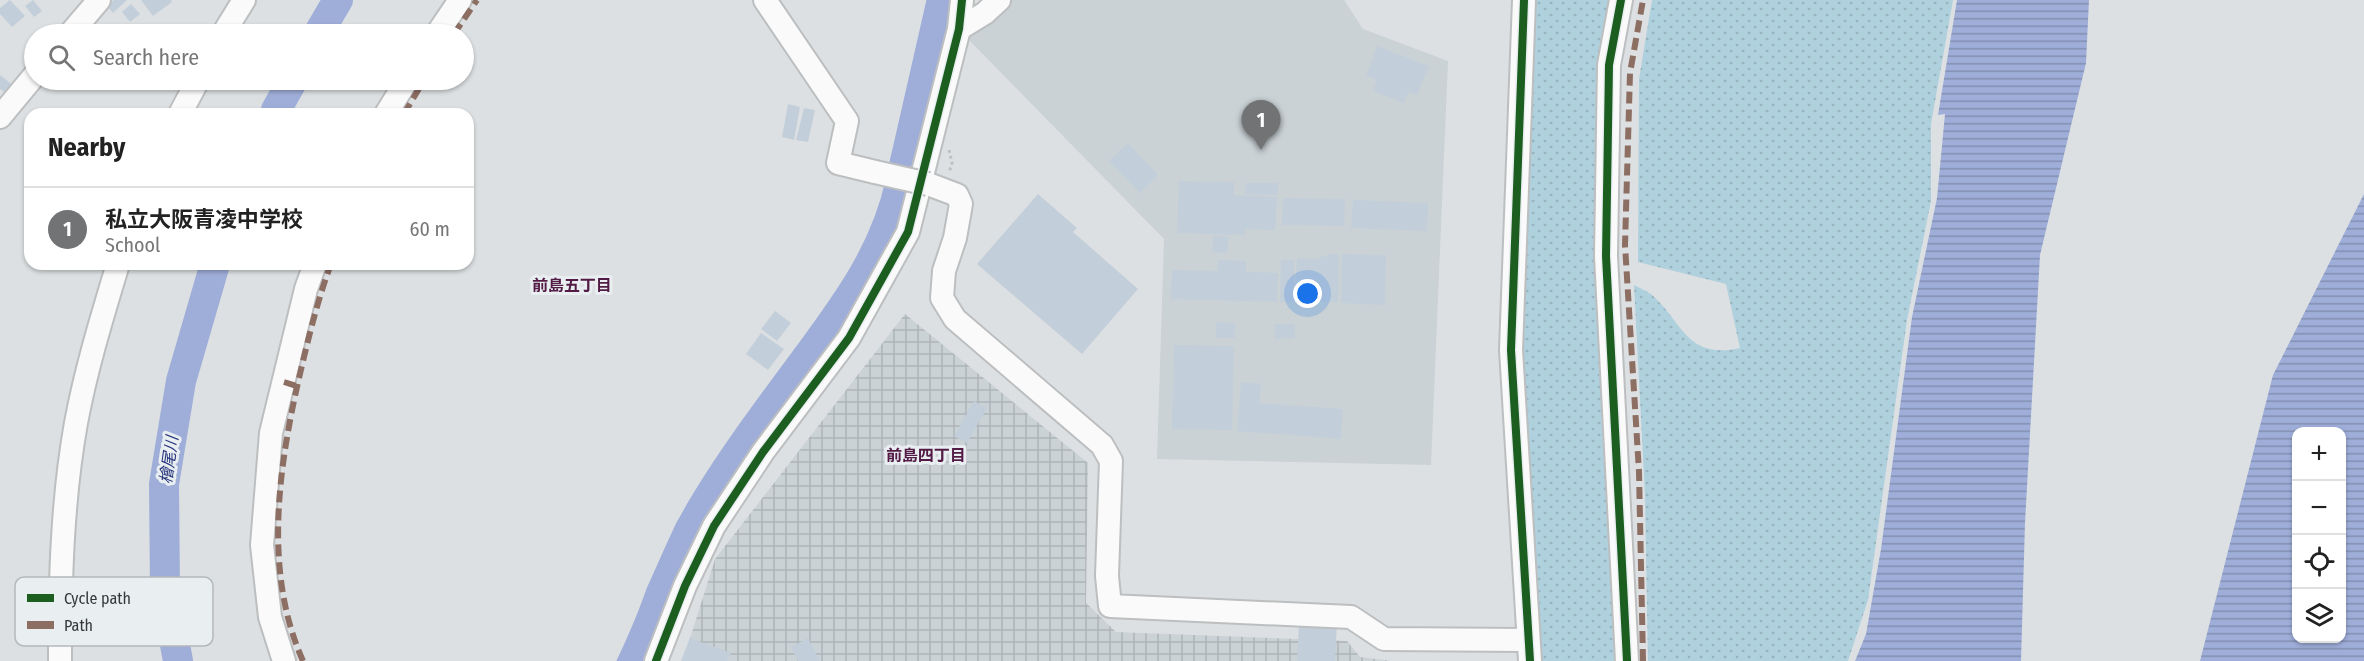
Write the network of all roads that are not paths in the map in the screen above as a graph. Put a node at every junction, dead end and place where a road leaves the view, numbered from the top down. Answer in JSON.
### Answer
{"nodes":[{"id":1,"x":99,"y":0,"type":"edge"},
{"id":2,"x":244,"y":0,"type":"edge"},
{"id":3,"x":460,"y":0,"type":"edge"},
{"id":4,"x":765,"y":0,"type":"edge"},
{"id":5,"x":962,"y":0,"type":"edge"},
{"id":6,"x":999,"y":0,"type":"edge"},
{"id":7,"x":1524,"y":0,"type":"edge"},
{"id":8,"x":1621,"y":0,"type":"edge"},
{"id":9,"x":79,"y":24,"type":"edge"},
{"id":10,"x":229,"y":24,"type":"edge"},
{"id":11,"x":444,"y":24,"type":"edge"},
{"id":12,"x":959,"y":29,"type":"junction"},
{"id":13,"x":24,"y":88,"type":"edge"},
{"id":14,"x":193,"y":90,"type":"edge"},
{"id":15,"x":401,"y":90,"type":"edge"},
{"id":16,"x":183,"y":108,"type":"edge"},
{"id":17,"x":390,"y":108,"type":"edge"},
{"id":18,"x":0,"y":117,"type":"edge"},
{"id":19,"x":116,"y":270,"type":"edge"},
{"id":20,"x":313,"y":270,"type":"edge"},
{"id":21,"x":62,"y":577,"type":"edge"},
{"id":22,"x":70,"y":646,"type":"edge"},
{"id":23,"x":1529,"y":650,"type":"edge"},
{"id":24,"x":74,"y":661,"type":"edge"},
{"id":25,"x":284,"y":661,"type":"edge"},
{"id":26,"x":656,"y":661,"type":"edge"},
{"id":27,"x":1627,"y":661,"type":"edge"}],
"edges":[{"from":1,"to":9,"type":"street"},
{"from":2,"to":10,"type":"street"},
{"from":3,"to":11,"type":"street"},
{"from":4,"to":23,"type":"street","bridge":true},
{"from":5,"to":12,"type":"street"},
{"from":6,"to":12,"type":"street"},
{"from":7,"to":23,"type":"street"},
{"from":8,"to":27,"type":"street"},
{"from":12,"to":26,"type":"street"},
{"from":13,"to":18,"type":"street"},
{"from":14,"to":16,"type":"street"},
{"from":15,"to":17,"type":"street"},
{"from":19,"to":21,"type":"street"},
{"from":20,"to":25,"type":"street"},
{"from":22,"to":24,"type":"street"}]}
